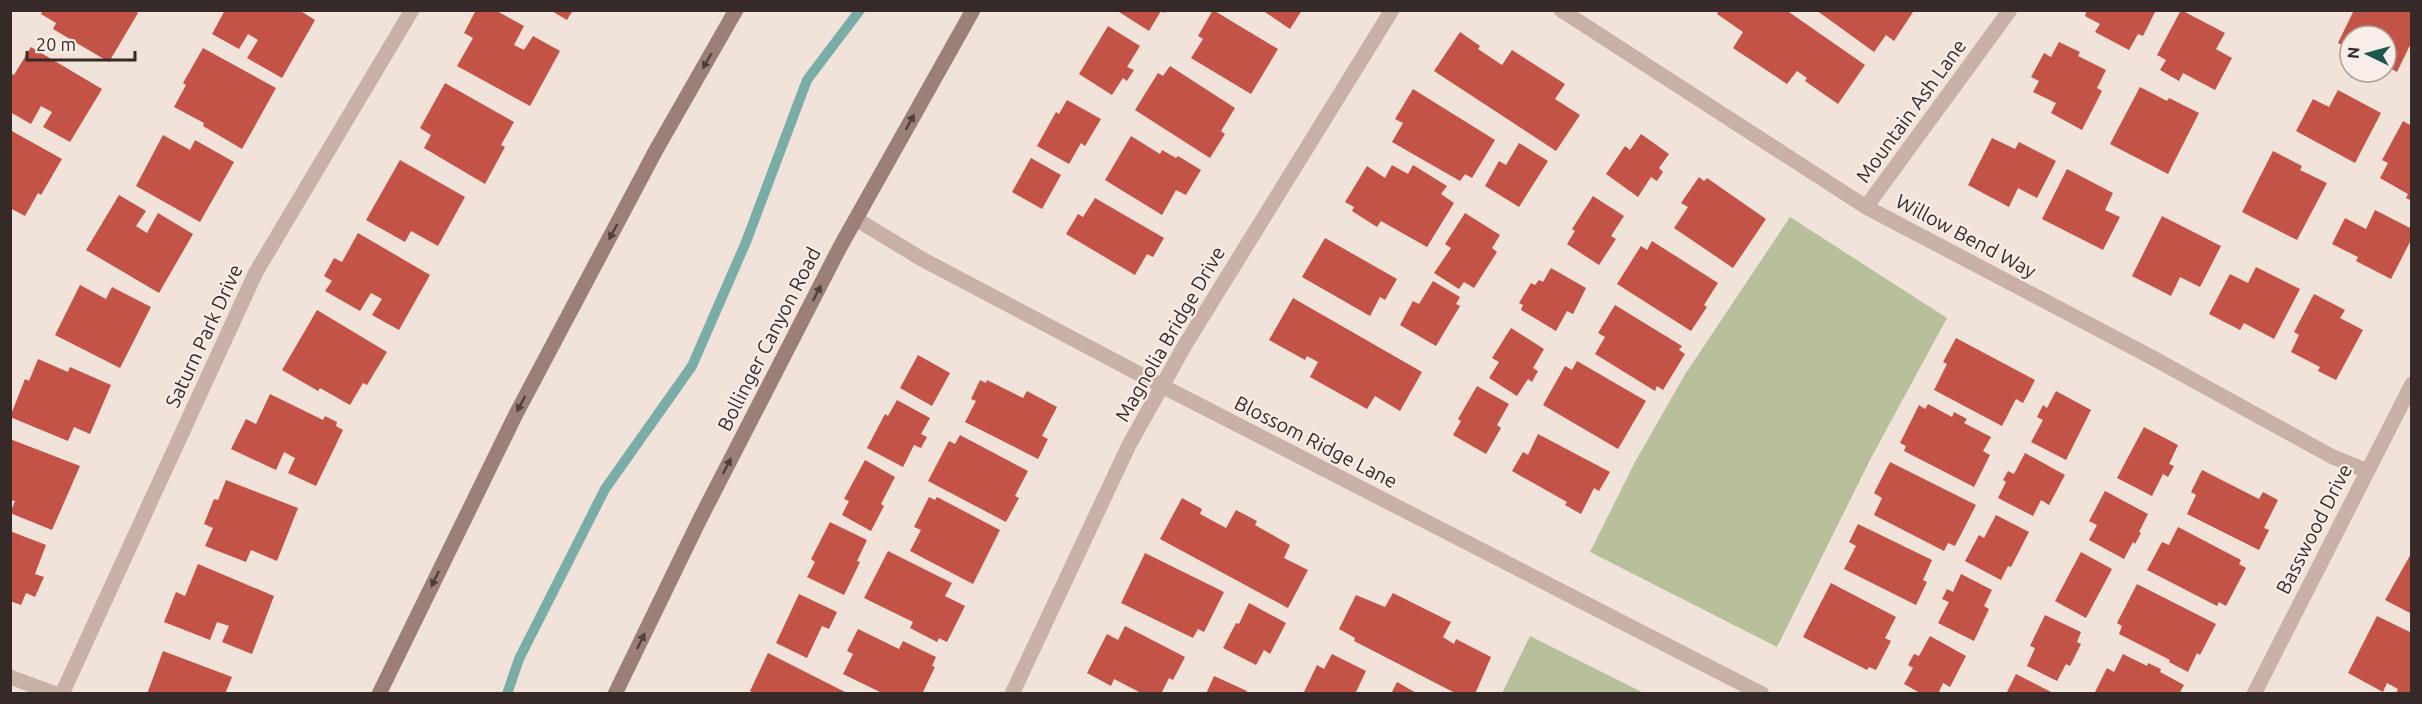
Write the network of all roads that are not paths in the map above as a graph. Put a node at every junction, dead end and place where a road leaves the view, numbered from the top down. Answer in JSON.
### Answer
{"nodes":[{"id":1,"x":412,"y":10,"type":"edge"},
{"id":2,"x":736,"y":10,"type":"edge"},
{"id":3,"x":973,"y":10,"type":"edge"},
{"id":4,"x":1392,"y":10,"type":"edge"},
{"id":5,"x":1562,"y":10,"type":"edge"},
{"id":6,"x":2010,"y":10,"type":"edge"},
{"id":7,"x":1866,"y":207,"type":"junction"},
{"id":8,"x":856,"y":219,"type":"junction"},
{"id":9,"x":2412,"y":384,"type":"edge"},
{"id":10,"x":1164,"y":387,"type":"junction"},
{"id":11,"x":2367,"y":471,"type":"junction"},
{"id":12,"x":10,"y":677,"type":"edge"},
{"id":13,"x":56,"y":693,"type":"edge"},
{"id":14,"x":62,"y":693,"type":"edge"},
{"id":15,"x":379,"y":693,"type":"edge"},
{"id":16,"x":615,"y":693,"type":"edge"},
{"id":17,"x":1012,"y":693,"type":"edge"},
{"id":18,"x":1762,"y":693,"type":"edge"},
{"id":19,"x":2254,"y":693,"type":"edge"}],
"edges":[{"from":1,"to":14,"type":"street","name":"Saturn Park Drive"},
{"from":2,"to":15,"type":"main road","one_way":true},
{"from":8,"to":3,"type":"main road","name":"Bollinger Canyon Road","one_way":true},
{"from":4,"to":10,"type":"street","name":"Magnolia Bridge Drive"},
{"from":5,"to":7,"type":"street","name":"Willow Bend Way"},
{"from":6,"to":7,"type":"street","name":"Mountain Ash Lane"},
{"from":7,"to":11,"type":"street","name":"Willow Bend Way"},
{"from":8,"to":10,"type":"street","name":"Blossom Ridge Lane"},
{"from":16,"to":8,"type":"main road","name":"Bollinger Canyon Road","one_way":true},
{"from":9,"to":11,"type":"street","name":"Basswood Drive"},
{"from":10,"to":17,"type":"street","name":"Magnolia Bridge Drive"},
{"from":10,"to":18,"type":"street","name":"Blossom Ridge Lane"},
{"from":11,"to":19,"type":"street","name":"Basswood Drive"},
{"from":12,"to":13,"type":"street"}]}
